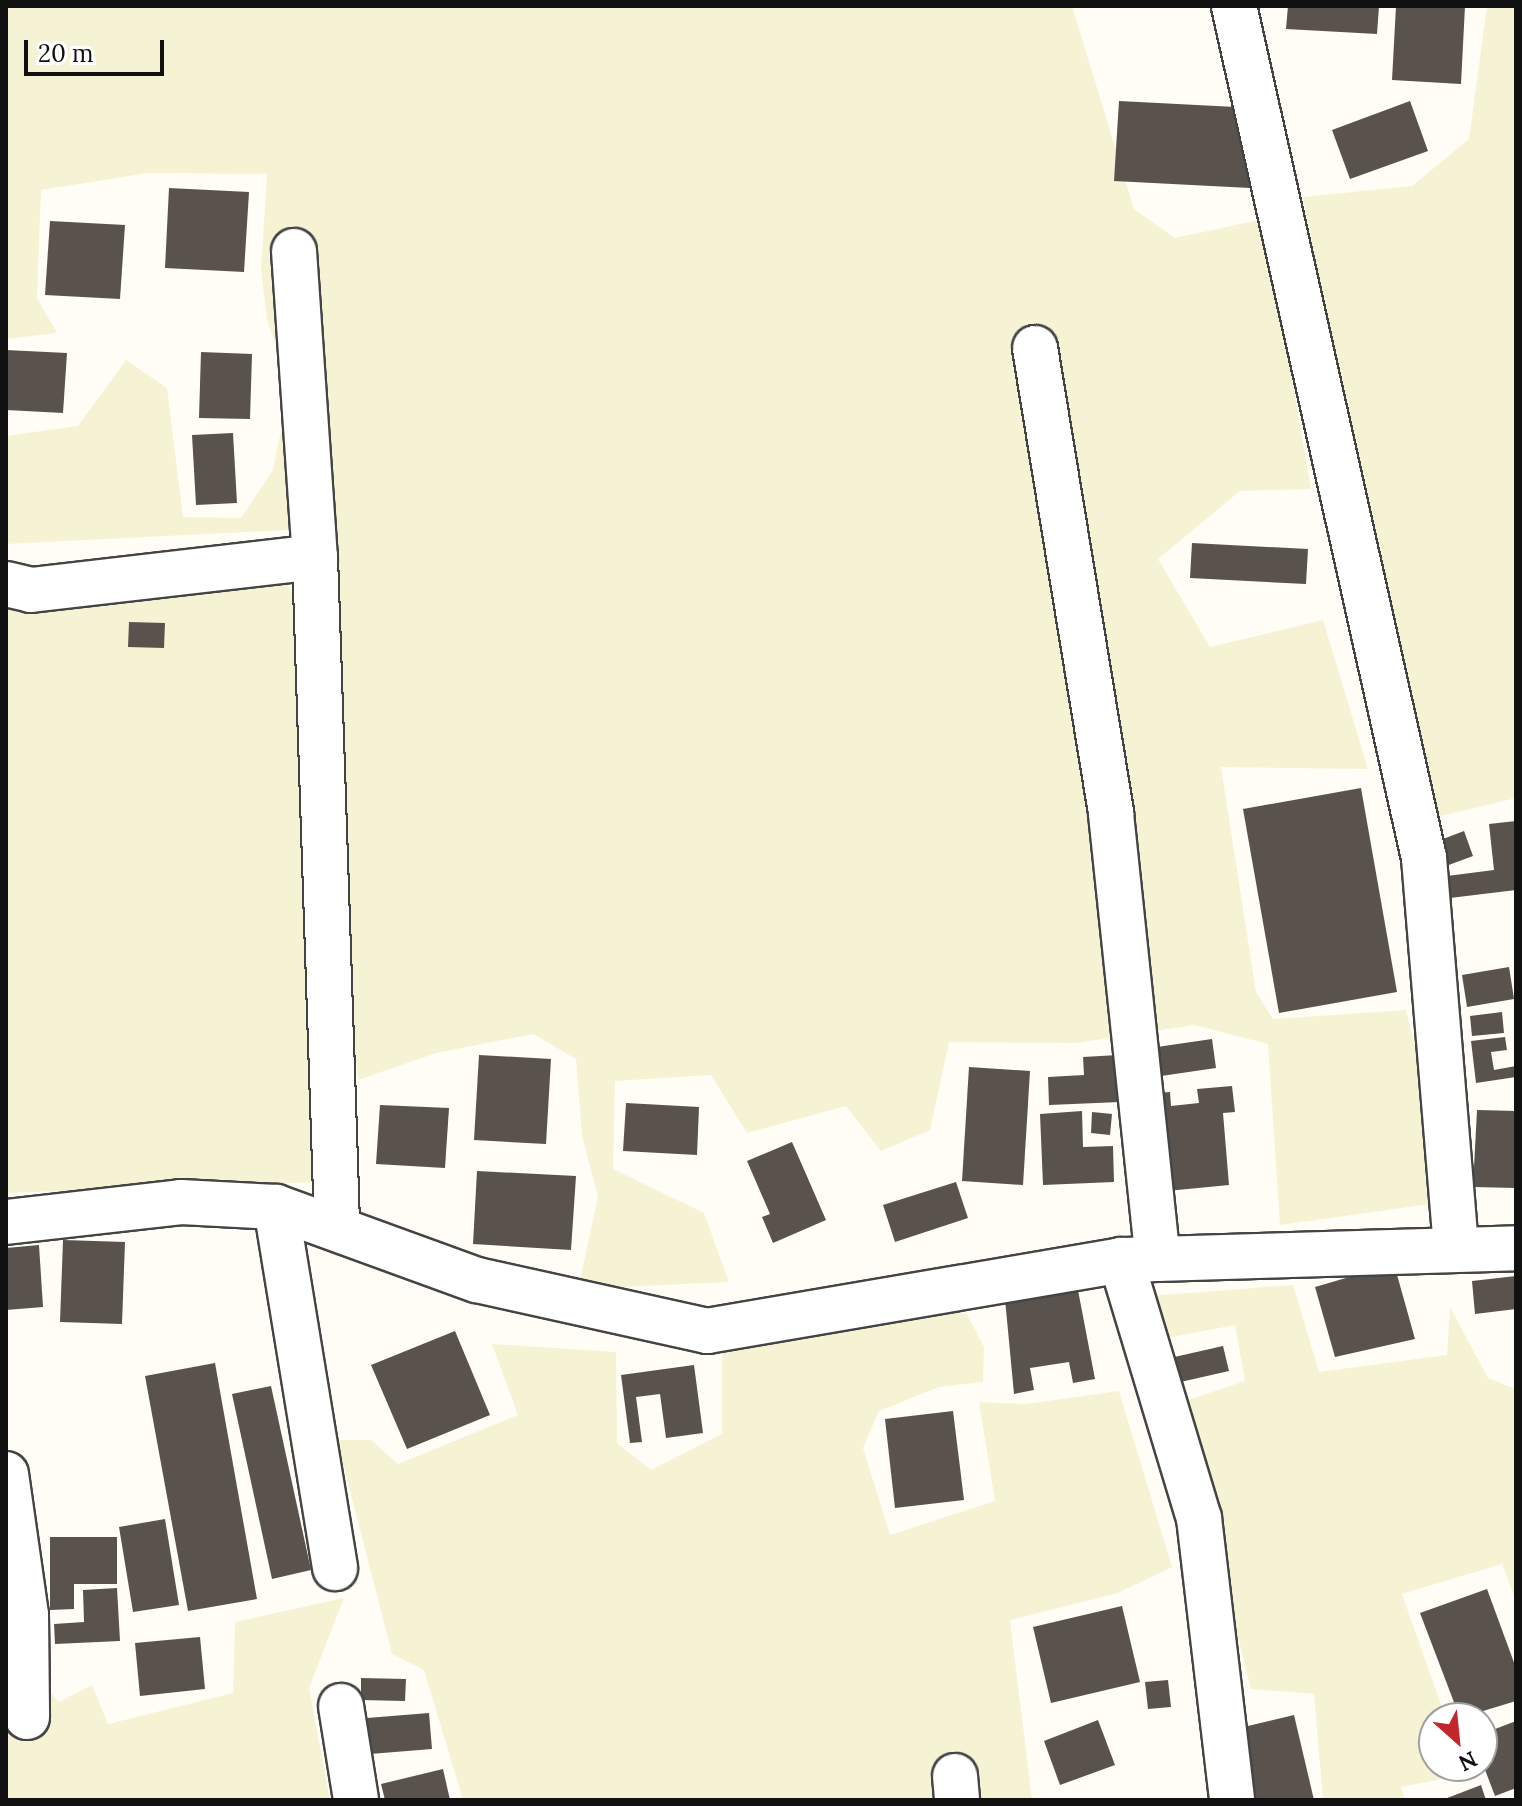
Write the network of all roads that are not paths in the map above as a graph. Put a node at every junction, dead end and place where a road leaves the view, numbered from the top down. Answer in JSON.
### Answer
{"nodes":[{"id":1,"x":1234,"y":6,"type":"edge"},
{"id":2,"x":294,"y":251,"type":"dead end"},
{"id":3,"x":1035,"y":348,"type":"dead end"},
{"id":4,"x":315,"y":557,"type":"junction"},
{"id":5,"x":6,"y":584,"type":"edge"},
{"id":6,"x":276,"y":1207,"type":"junction"},
{"id":7,"x":6,"y":1222,"type":"edge"},
{"id":8,"x":337,"y":1224,"type":"junction"},
{"id":9,"x":1516,"y":1248,"type":"edge"},
{"id":10,"x":1456,"y":1249,"type":"junction"},
{"id":11,"x":1140,"y":1260,"type":"junction"},
{"id":12,"x":6,"y":1474,"type":"edge"},
{"id":13,"x":335,"y":1568,"type":"dead end"},
{"id":14,"x":341,"y":1706,"type":"dead end"},
{"id":15,"x":27,"y":1717,"type":"dead end"},
{"id":16,"x":356,"y":1800,"type":"edge"},
{"id":17,"x":1232,"y":1800,"type":"edge"}],
"edges":[{"from":1,"to":10,"type":"street"},
{"from":2,"to":4,"type":"street"},
{"from":3,"to":11,"type":"street"},
{"from":4,"to":5,"type":"street"},
{"from":4,"to":8,"type":"street"},
{"from":6,"to":7,"type":"street"},
{"from":6,"to":8,"type":"street"},
{"from":6,"to":13,"type":"street"},
{"from":8,"to":11,"type":"street"},
{"from":9,"to":10,"type":"street"},
{"from":10,"to":11,"type":"street"},
{"from":11,"to":17,"type":"street"},
{"from":12,"to":15,"type":"street"},
{"from":14,"to":16,"type":"street"}]}
